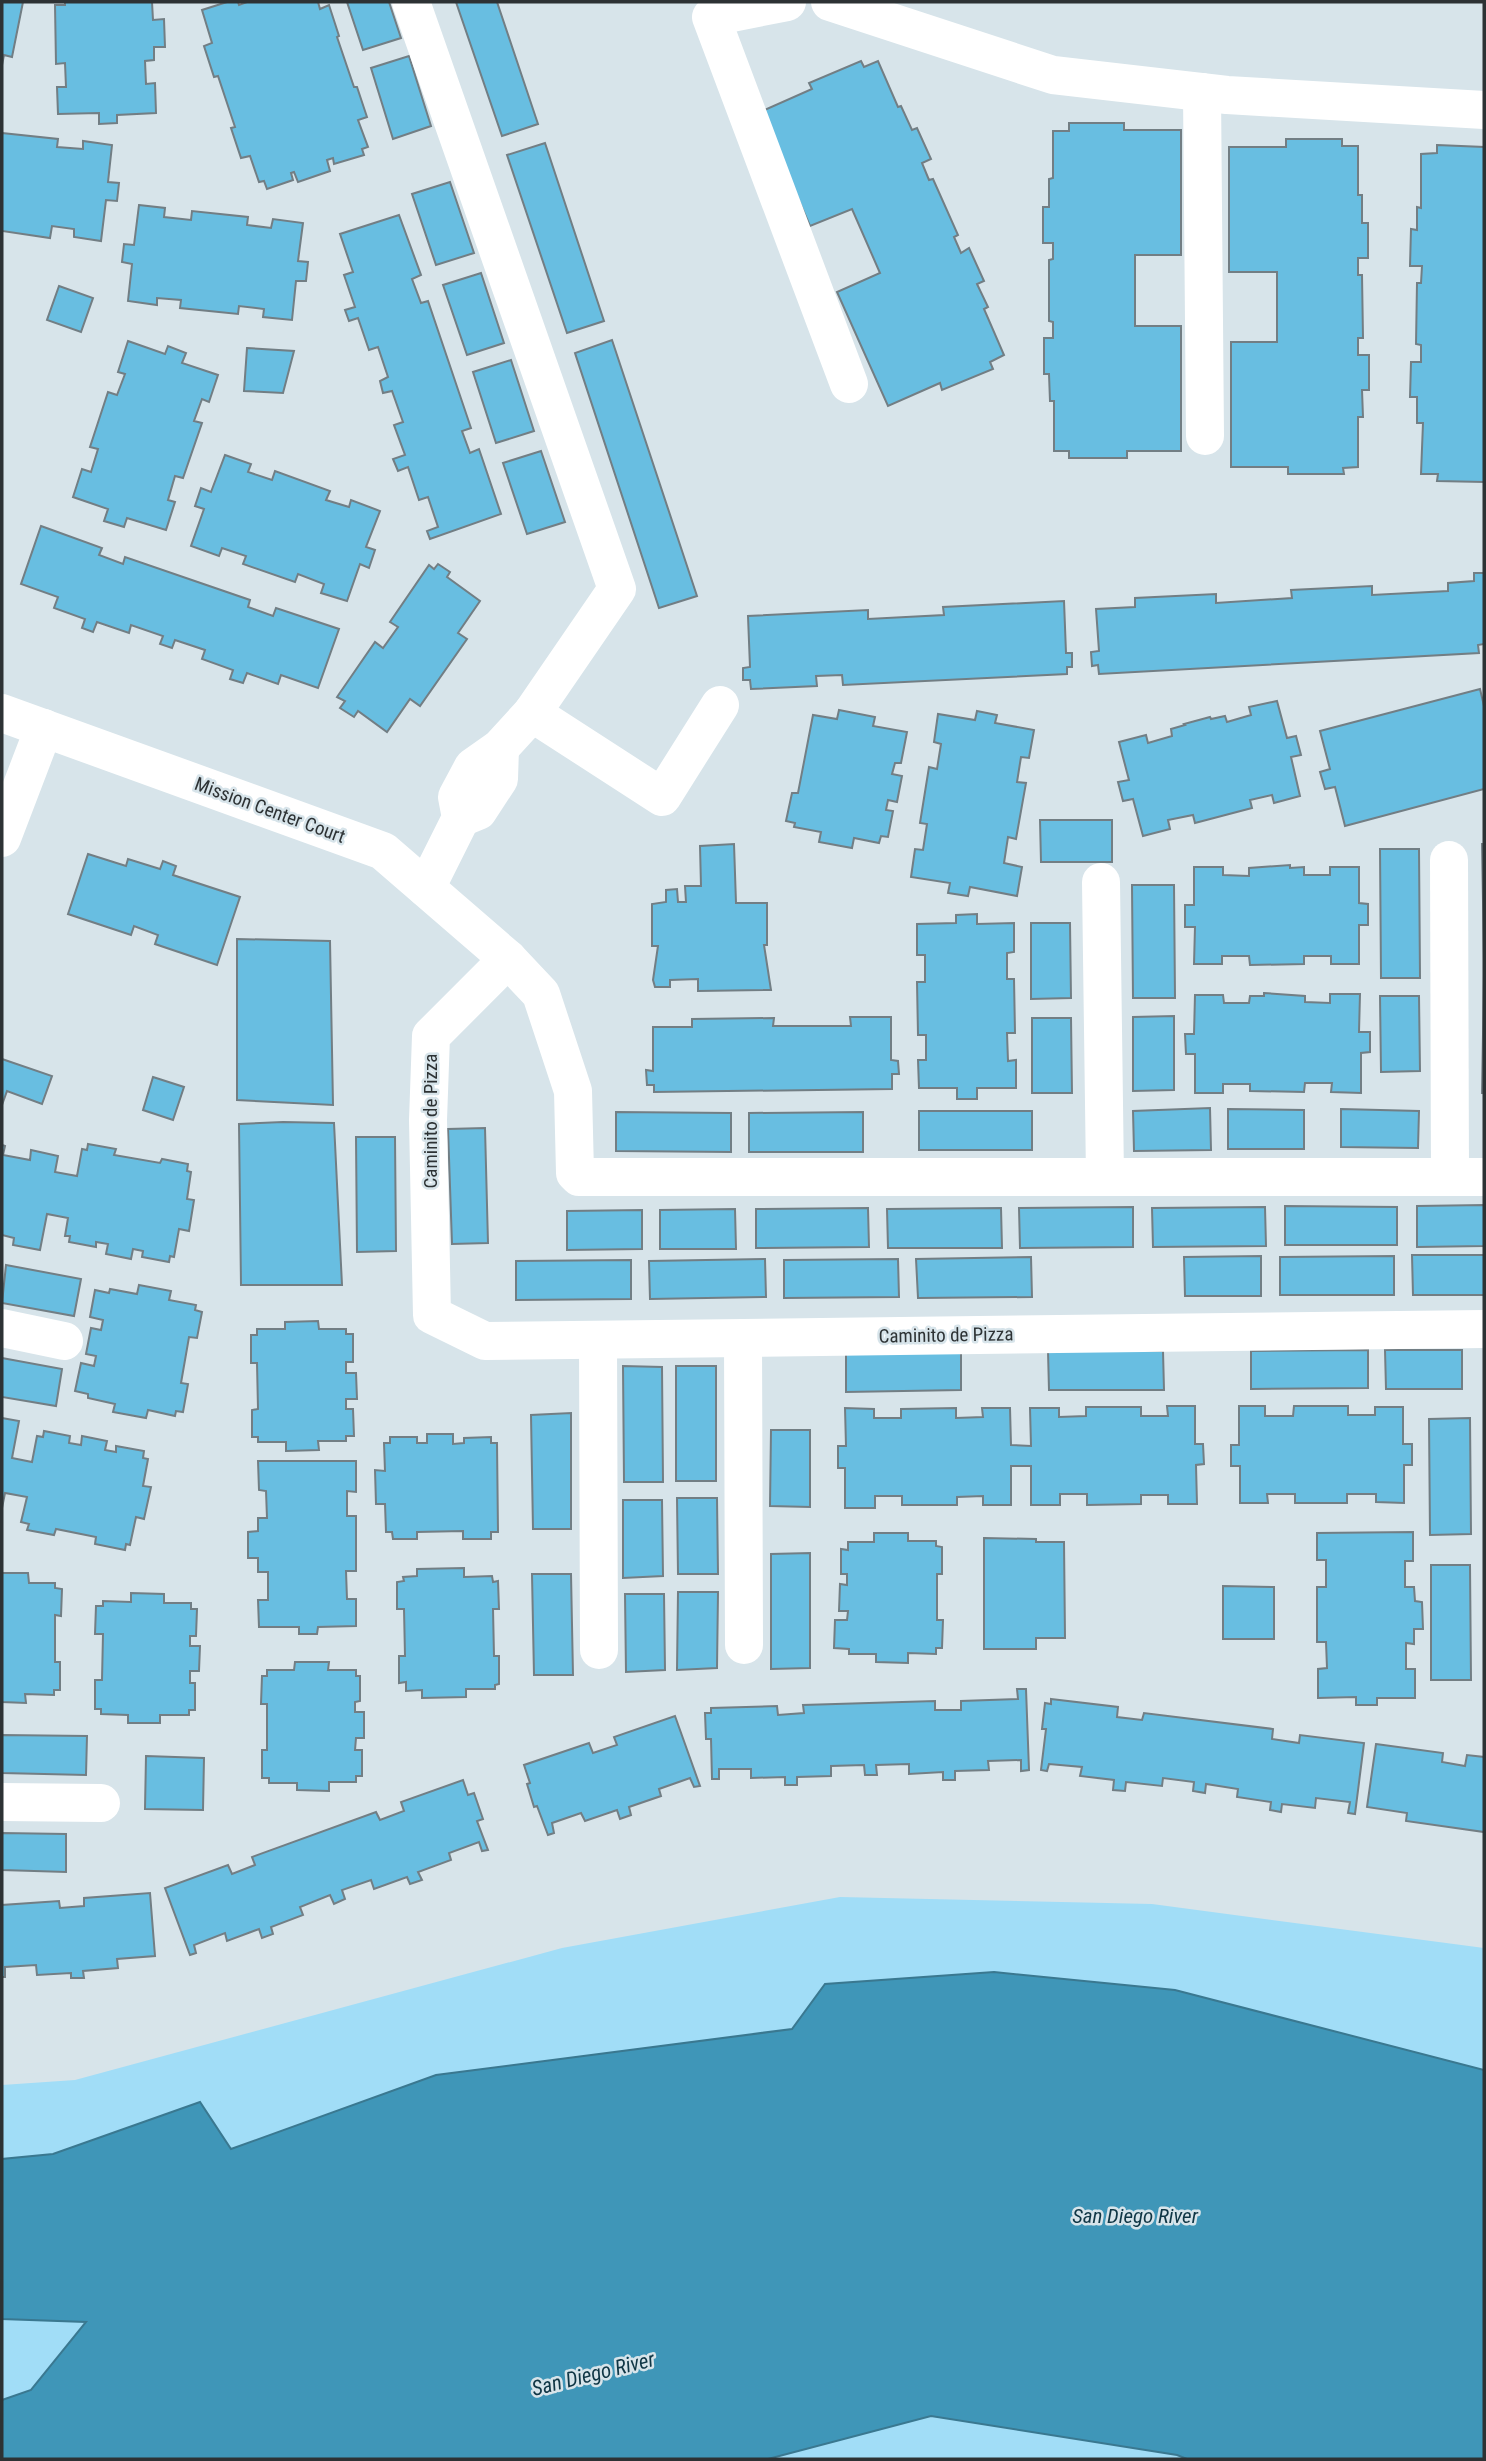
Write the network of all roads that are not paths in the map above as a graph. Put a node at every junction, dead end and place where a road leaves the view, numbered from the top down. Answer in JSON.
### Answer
{"nodes":[{"id":1,"x":411,"y":2,"type":"edge"},
{"id":2,"x":788,"y":2,"type":"edge"},
{"id":3,"x":830,"y":2,"type":"edge"},
{"id":4,"x":1202,"y":92,"type":"junction"},
{"id":5,"x":1484,"y":110,"type":"edge"},
{"id":6,"x":849,"y":384,"type":"dead end"},
{"id":7,"x":1205,"y":436,"type":"dead end"},
{"id":8,"x":720,"y":705,"type":"dead end"},
{"id":9,"x":2,"y":713,"type":"edge"},
{"id":10,"x":532,"y":713,"type":"junction"},
{"id":11,"x":44,"y":728,"type":"junction"},
{"id":12,"x":2,"y":838,"type":"edge"},
{"id":13,"x":1449,"y":860,"type":"dead end"},
{"id":14,"x":1101,"y":882,"type":"dead end"},
{"id":15,"x":426,"y":888,"type":"junction"},
{"id":16,"x":508,"y":959,"type":"junction"},
{"id":17,"x":1105,"y":1177,"type":"junction"},
{"id":18,"x":1467,"y":1177,"type":"edge"},
{"id":19,"x":2,"y":1328,"type":"edge"},
{"id":20,"x":1484,"y":1329,"type":"edge"},
{"id":21,"x":743,"y":1338,"type":"junction"},
{"id":22,"x":64,"y":1340,"type":"dead end"},
{"id":23,"x":598,"y":1340,"type":"junction"},
{"id":24,"x":744,"y":1645,"type":"dead end"},
{"id":25,"x":599,"y":1650,"type":"dead end"},
{"id":26,"x":2,"y":1802,"type":"edge"},
{"id":27,"x":102,"y":1803,"type":"dead end"}],
"edges":[{"from":1,"to":10,"type":"street"},
{"from":2,"to":6,"type":"street"},
{"from":3,"to":4,"type":"street"},
{"from":4,"to":5,"type":"street"},
{"from":4,"to":7,"type":"street"},
{"from":8,"to":10,"type":"street"},
{"from":9,"to":11,"type":"street","name":"Mission Center Court"},
{"from":10,"to":15,"type":"street"},
{"from":11,"to":12,"type":"street"},
{"from":11,"to":15,"type":"street","name":"Mission Center Court"},
{"from":13,"to":18,"type":"street"},
{"from":14,"to":17,"type":"street"},
{"from":15,"to":16,"type":"street","name":"Mission Center Court"},
{"from":16,"to":17,"type":"street"},
{"from":16,"to":23,"type":"street","name":"Caminito de Pizza"},
{"from":17,"to":18,"type":"street"},
{"from":19,"to":22,"type":"street"},
{"from":20,"to":21,"type":"street","name":"Caminito de Pizza"},
{"from":21,"to":23,"type":"street","name":"Caminito de Pizza"},
{"from":21,"to":24,"type":"street"},
{"from":23,"to":25,"type":"street"},
{"from":26,"to":27,"type":"street"}]}
